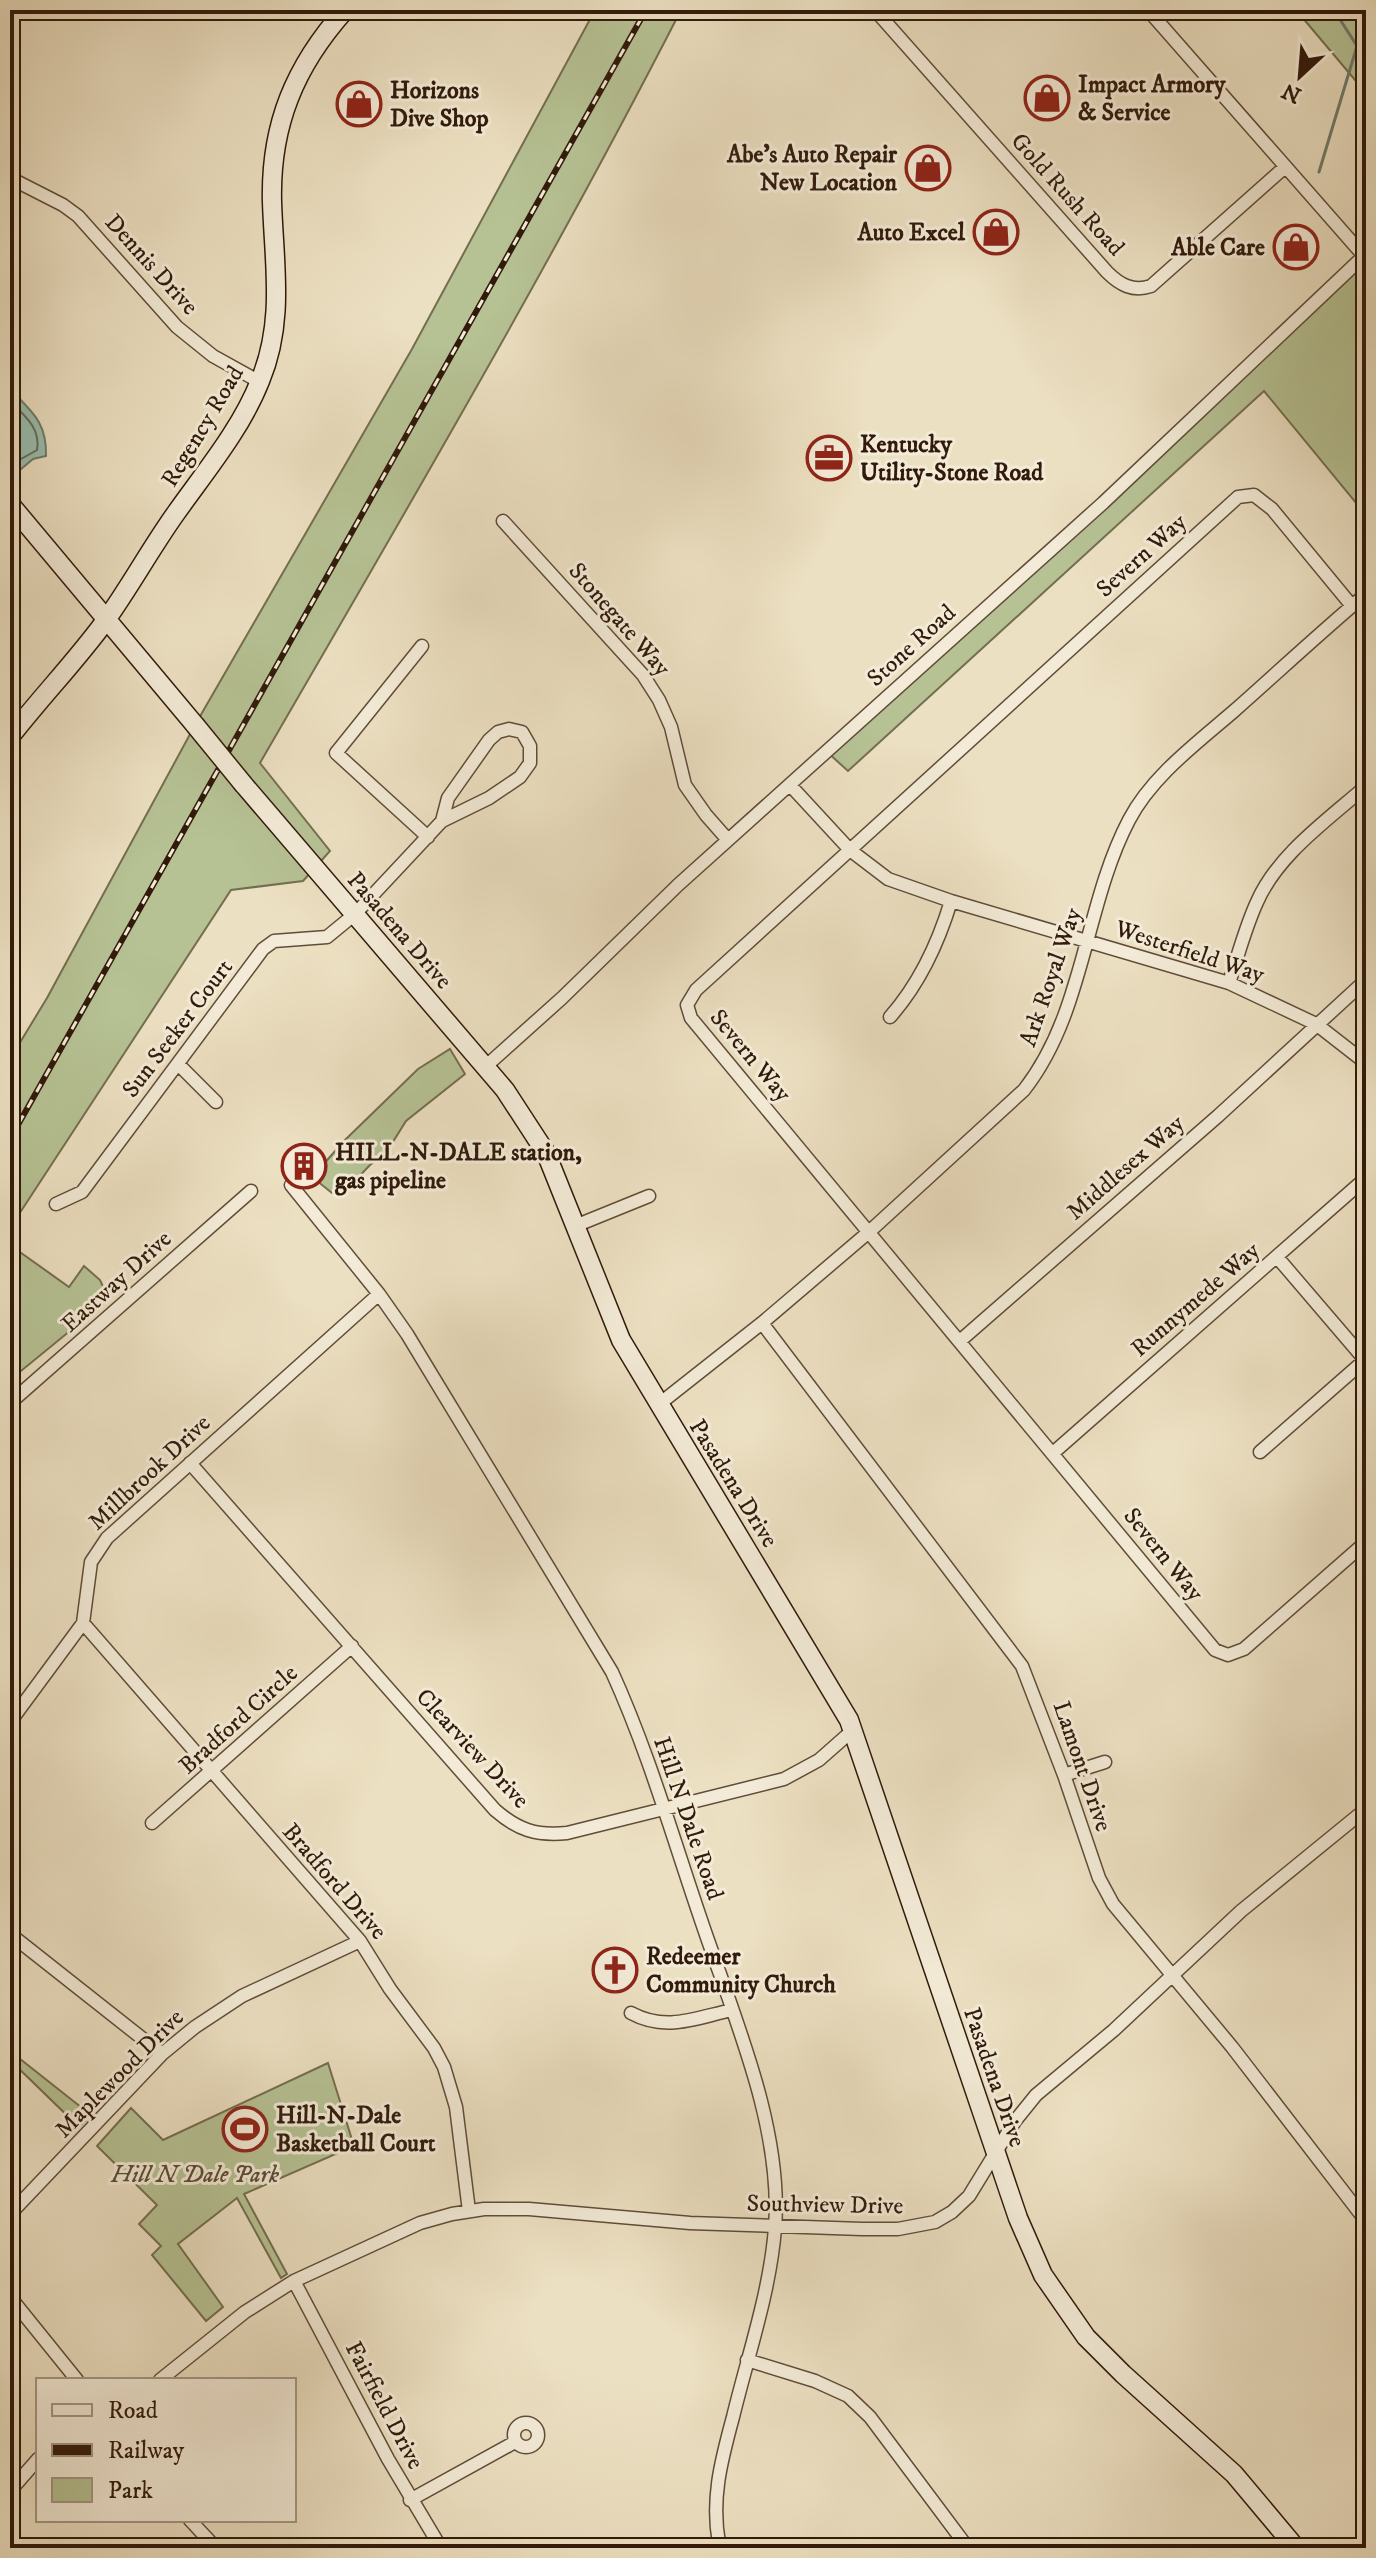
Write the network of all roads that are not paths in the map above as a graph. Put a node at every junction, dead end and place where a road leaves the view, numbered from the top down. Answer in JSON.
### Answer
{"nodes":[{"id":1,"x":345,"y":10,"type":"edge"},
{"id":2,"x":875,"y":10,"type":"edge"},
{"id":3,"x":1148,"y":10,"type":"edge"},
{"id":4,"x":1285,"y":167,"type":"junction"},
{"id":5,"x":10,"y":178,"type":"edge"},
{"id":6,"x":1365,"y":255,"type":"edge"},
{"id":7,"x":260,"y":382,"type":"junction"},
{"id":8,"x":10,"y":504,"type":"edge"},
{"id":9,"x":503,"y":521,"type":"dead end"},
{"id":10,"x":1366,"y":594,"type":"edge"},
{"id":11,"x":1352,"y":606,"type":"junction"},
{"id":12,"x":106,"y":619,"type":"junction"},
{"id":13,"x":422,"y":646,"type":"dead end"},
{"id":14,"x":10,"y":737,"type":"edge"},
{"id":15,"x":790,"y":785,"type":"junction"},
{"id":16,"x":1366,"y":786,"type":"edge"},
{"id":17,"x":442,"y":821,"type":"junction"},
{"id":18,"x":428,"y":837,"type":"junction"},
{"id":19,"x":728,"y":840,"type":"junction"},
{"id":20,"x":850,"y":850,"type":"junction"},
{"id":21,"x":951,"y":901,"type":"junction"},
{"id":22,"x":355,"y":914,"type":"junction"},
{"id":23,"x":1088,"y":941,"type":"junction"},
{"id":24,"x":1366,"y":980,"type":"edge"},
{"id":25,"x":1229,"y":983,"type":"junction"},
{"id":26,"x":890,"y":1017,"type":"dead end"},
{"id":27,"x":1316,"y":1024,"type":"junction"},
{"id":28,"x":1366,"y":1063,"type":"edge"},
{"id":29,"x":179,"y":1065,"type":"junction"},
{"id":30,"x":485,"y":1067,"type":"junction"},
{"id":31,"x":216,"y":1102,"type":"dead end"},
{"id":32,"x":1366,"y":1178,"type":"edge"},
{"id":33,"x":291,"y":1185,"type":"dead end"},
{"id":34,"x":251,"y":1191,"type":"dead end"},
{"id":35,"x":649,"y":1196,"type":"dead end"},
{"id":36,"x":56,"y":1204,"type":"dead end"},
{"id":37,"x":575,"y":1226,"type":"junction"},
{"id":38,"x":870,"y":1231,"type":"junction"},
{"id":39,"x":1277,"y":1257,"type":"junction"},
{"id":40,"x":379,"y":1294,"type":"junction"},
{"id":41,"x":762,"y":1323,"type":"junction"},
{"id":42,"x":961,"y":1340,"type":"junction"},
{"id":43,"x":1366,"y":1360,"type":"edge"},
{"id":44,"x":10,"y":1403,"type":"edge"},
{"id":45,"x":658,"y":1405,"type":"junction"},
{"id":46,"x":1260,"y":1452,"type":"dead end"},
{"id":47,"x":1053,"y":1453,"type":"junction"},
{"id":48,"x":190,"y":1463,"type":"junction"},
{"id":49,"x":1366,"y":1542,"type":"edge"},
{"id":50,"x":83,"y":1623,"type":"junction"},
{"id":51,"x":352,"y":1646,"type":"junction"},
{"id":52,"x":10,"y":1722,"type":"edge"},
{"id":53,"x":853,"y":1730,"type":"junction"},
{"id":54,"x":1105,"y":1762,"type":"dead end"},
{"id":55,"x":211,"y":1772,"type":"junction"},
{"id":56,"x":1064,"y":1775,"type":"junction"},
{"id":57,"x":664,"y":1809,"type":"junction"},
{"id":58,"x":1366,"y":1809,"type":"edge"},
{"id":59,"x":152,"y":1823,"type":"dead end"},
{"id":60,"x":10,"y":1934,"type":"edge"},
{"id":61,"x":360,"y":1941,"type":"junction"},
{"id":62,"x":1171,"y":1975,"type":"junction"},
{"id":63,"x":732,"y":2010,"type":"junction"},
{"id":64,"x":631,"y":2013,"type":"dead end"},
{"id":65,"x":162,"y":2054,"type":"junction"},
{"id":66,"x":996,"y":2151,"type":"junction"},
{"id":67,"x":469,"y":2211,"type":"junction"},
{"id":68,"x":10,"y":2214,"type":"edge"},
{"id":69,"x":1366,"y":2221,"type":"edge"},
{"id":70,"x":775,"y":2227,"type":"junction"},
{"id":71,"x":294,"y":2281,"type":"junction"},
{"id":72,"x":10,"y":2297,"type":"edge"},
{"id":73,"x":747,"y":2360,"type":"junction"},
{"id":74,"x":75,"y":2378,"type":"edge"},
{"id":75,"x":162,"y":2378,"type":"edge"},
{"id":76,"x":515,"y":2442,"type":"dead end"},
{"id":77,"x":36,"y":2461,"type":"edge"},
{"id":78,"x":10,"y":2491,"type":"edge"},
{"id":79,"x":410,"y":2500,"type":"junction"},
{"id":80,"x":192,"y":2522,"type":"edge"},
{"id":81,"x":216,"y":2548,"type":"edge"},
{"id":82,"x":441,"y":2548,"type":"edge"},
{"id":83,"x":720,"y":2548,"type":"edge"},
{"id":84,"x":968,"y":2548,"type":"edge"},
{"id":85,"x":1296,"y":2548,"type":"edge"}],
"edges":[{"from":1,"to":7,"type":"street","name":"Regency Road"},
{"from":2,"to":4,"type":"street","name":"Gold Rush Road"},
{"from":3,"to":4,"type":"street"},
{"from":4,"to":6,"type":"street"},
{"from":5,"to":7,"type":"street","name":"Dennis Drive"},
{"from":6,"to":15,"type":"street","name":"Stone Road"},
{"from":7,"to":12,"type":"street","name":"Regency Road"},
{"from":8,"to":12,"type":"street","name":"Pasadena Drive"},
{"from":9,"to":19,"type":"street","name":"Stonegate Way"},
{"from":10,"to":11,"type":"street","name":"Ark Royal Way"},
{"from":11,"to":20,"type":"street","name":"Severn Way"},
{"from":11,"to":23,"type":"street","name":"Ark Royal Way"},
{"from":12,"to":14,"type":"street","name":"Regency Road"},
{"from":12,"to":22,"type":"street","name":"Pasadena Drive","bridge":true},
{"from":13,"to":18,"type":"street"},
{"from":15,"to":19,"type":"street","name":"Stone Road"},
{"from":15,"to":20,"type":"street","name":"Westerfield Way"},
{"from":16,"to":25,"type":"street"},
{"from":17,"to":17,"type":"street"},
{"from":17,"to":18,"type":"street","name":"Sun Seeker Court"},
{"from":18,"to":22,"type":"street","name":"Sun Seeker Court"},
{"from":19,"to":30,"type":"street","name":"Stone Road"},
{"from":20,"to":21,"type":"street","name":"Westerfield Way"},
{"from":20,"to":38,"type":"street","name":"Severn Way"},
{"from":21,"to":23,"type":"street","name":"Westerfield Way"},
{"from":21,"to":26,"type":"street"},
{"from":22,"to":29,"type":"street","name":"Sun Seeker Court"},
{"from":22,"to":30,"type":"street","name":"Pasadena Drive"},
{"from":23,"to":25,"type":"street","name":"Westerfield Way"},
{"from":23,"to":38,"type":"street","name":"Ark Royal Way"},
{"from":24,"to":27,"type":"street","name":"Middlesex Way"},
{"from":25,"to":27,"type":"street","name":"Westerfield Way"},
{"from":27,"to":28,"type":"street","name":"Westerfield Way"},
{"from":27,"to":42,"type":"street","name":"Middlesex Way"},
{"from":29,"to":31,"type":"street"},
{"from":29,"to":36,"type":"street","name":"Sun Seeker Court"},
{"from":30,"to":37,"type":"street","name":"Pasadena Drive"},
{"from":32,"to":39,"type":"street","name":"Runnymede Way"},
{"from":33,"to":40,"type":"street","name":"Hill N Dale Road"},
{"from":34,"to":44,"type":"street","name":"Eastway Drive"},
{"from":35,"to":37,"type":"street"},
{"from":37,"to":45,"type":"street","name":"Pasadena Drive"},
{"from":38,"to":41,"type":"street","name":"Ark Royal Way"},
{"from":38,"to":42,"type":"street","name":"Severn Way"},
{"from":39,"to":43,"type":"street"},
{"from":39,"to":47,"type":"street","name":"Runnymede Way"},
{"from":40,"to":48,"type":"street","name":"Millbrook Drive"},
{"from":40,"to":57,"type":"street","name":"Hill N Dale Road"},
{"from":41,"to":45,"type":"street","name":"Ark Royal Way"},
{"from":41,"to":56,"type":"street","name":"Lamont Drive"},
{"from":42,"to":47,"type":"street","name":"Severn Way"},
{"from":43,"to":46,"type":"street"},
{"from":45,"to":53,"type":"street","name":"Pasadena Drive"},
{"from":47,"to":49,"type":"street","name":"Severn Way"},
{"from":48,"to":50,"type":"street","name":"Millbrook Drive"},
{"from":48,"to":51,"type":"street","name":"Clearview Drive"},
{"from":50,"to":52,"type":"street"},
{"from":50,"to":55,"type":"street","name":"Bradford Drive"},
{"from":51,"to":55,"type":"street","name":"Bradford Circle"},
{"from":51,"to":57,"type":"street","name":"Clearview Drive"},
{"from":53,"to":57,"type":"street","name":"Clearview Drive"},
{"from":53,"to":66,"type":"street","name":"Pasadena Drive"},
{"from":54,"to":56,"type":"street"},
{"from":55,"to":59,"type":"street","name":"Bradford Circle"},
{"from":55,"to":61,"type":"street","name":"Bradford Drive"},
{"from":56,"to":62,"type":"street","name":"Lamont Drive"},
{"from":57,"to":63,"type":"street","name":"Hill N Dale Road"},
{"from":58,"to":62,"type":"street","name":"Southview Drive"},
{"from":60,"to":65,"type":"street"},
{"from":61,"to":65,"type":"street","name":"Maplewood Drive"},
{"from":61,"to":67,"type":"street","name":"Bradford Drive"},
{"from":62,"to":66,"type":"street","name":"Southview Drive"},
{"from":62,"to":69,"type":"street","name":"Lamont Drive"},
{"from":63,"to":64,"type":"street"},
{"from":63,"to":70,"type":"street","name":"Hill N Dale Road"},
{"from":65,"to":68,"type":"street","name":"Maplewood Drive"},
{"from":66,"to":70,"type":"street","name":"Southview Drive"},
{"from":66,"to":85,"type":"street","name":"Pasadena Drive"},
{"from":67,"to":70,"type":"street","name":"Southview Drive"},
{"from":67,"to":71,"type":"street","name":"Southview Drive"},
{"from":70,"to":73,"type":"street","name":"Hill N Dale Road"},
{"from":71,"to":75,"type":"street","name":"Southview Drive"},
{"from":71,"to":79,"type":"street","name":"Fairfield Drive"},
{"from":72,"to":74,"type":"street"},
{"from":73,"to":83,"type":"street","name":"Hill N Dale Road"},
{"from":73,"to":84,"type":"street"},
{"from":76,"to":79,"type":"street"},
{"from":77,"to":78,"type":"street"},
{"from":79,"to":82,"type":"street","name":"Fairfield Drive"},
{"from":80,"to":81,"type":"street"}]}
